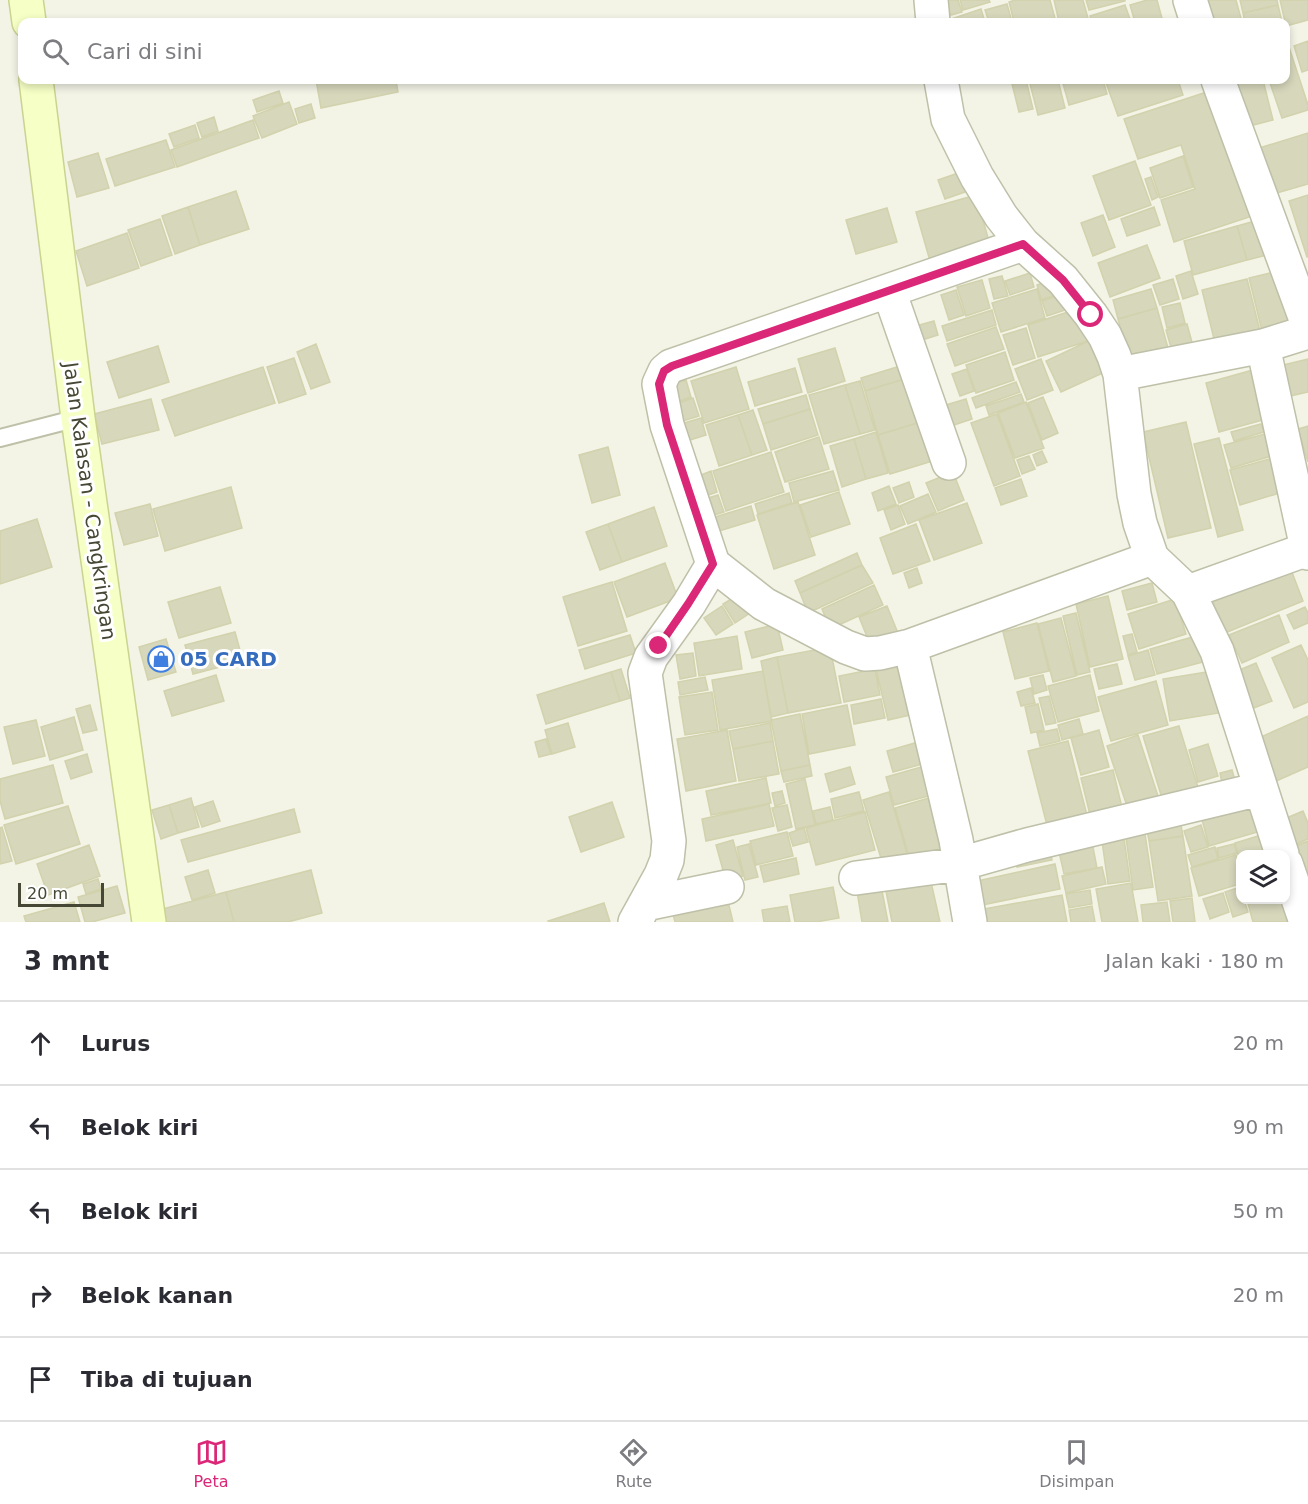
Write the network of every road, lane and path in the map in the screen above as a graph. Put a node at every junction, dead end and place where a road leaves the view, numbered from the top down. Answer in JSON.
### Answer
{"nodes":[{"id":1,"x":26,"y":0,"type":"edge"},
{"id":2,"x":931,"y":0,"type":"edge"},
{"id":3,"x":1190,"y":0,"type":"edge"},
{"id":4,"x":28,"y":18,"type":"edge"},
{"id":5,"x":933,"y":18,"type":"edge"},
{"id":6,"x":1196,"y":18,"type":"edge"},
{"id":7,"x":36,"y":84,"type":"edge"},
{"id":8,"x":942,"y":84,"type":"edge"},
{"id":9,"x":1219,"y":84,"type":"edge"},
{"id":10,"x":1023,"y":244,"type":"junction"},
{"id":11,"x":889,"y":291,"type":"junction"},
{"id":12,"x":1308,"y":325,"type":"edge"},
{"id":13,"x":1308,"y":332,"type":"edge"},
{"id":14,"x":1263,"y":346,"type":"junction"},
{"id":15,"x":1120,"y":374,"type":"junction"},
{"id":16,"x":78,"y":418,"type":"junction"},
{"id":17,"x":0,"y":438,"type":"edge"},
{"id":18,"x":949,"y":463,"type":"dead end"},
{"id":19,"x":1308,"y":551,"type":"edge"},
{"id":20,"x":1152,"y":558,"type":"junction"},
{"id":21,"x":713,"y":564,"type":"junction"},
{"id":22,"x":1188,"y":592,"type":"junction"},
{"id":23,"x":910,"y":646,"type":"junction"},
{"id":24,"x":1260,"y":789,"type":"junction"},
{"id":25,"x":1280,"y":850,"type":"edge"},
{"id":26,"x":960,"y":864,"type":"junction"},
{"id":27,"x":1290,"y":876,"type":"edge"},
{"id":28,"x":856,"y":878,"type":"dead end"},
{"id":29,"x":727,"y":887,"type":"dead end"},
{"id":30,"x":640,"y":913,"type":"edge"},
{"id":31,"x":149,"y":922,"type":"edge"},
{"id":32,"x":970,"y":922,"type":"edge"},
{"id":33,"x":1305,"y":922,"type":"edge"}],
"edges":[{"from":1,"to":4,"type":"main road"},
{"from":2,"to":5,"type":"street"},
{"from":3,"to":6,"type":"street"},
{"from":7,"to":16,"type":"main road","name":"Jalan Kalasan - Cangkringan"},
{"from":8,"to":10,"type":"street"},
{"from":9,"to":12,"type":"street"},
{"from":10,"to":11,"type":"street"},
{"from":10,"to":15,"type":"street"},
{"from":11,"to":18,"type":"street"},
{"from":11,"to":21,"type":"street"},
{"from":13,"to":14,"type":"street"},
{"from":14,"to":15,"type":"street"},
{"from":14,"to":19,"type":"street"},
{"from":15,"to":20,"type":"street"},
{"from":16,"to":17,"type":"lane"},
{"from":16,"to":31,"type":"main road","name":"Jalan Kalasan - Cangkringan"},
{"from":19,"to":22,"type":"street"},
{"from":20,"to":22,"type":"street"},
{"from":20,"to":23,"type":"street"},
{"from":21,"to":23,"type":"street"},
{"from":21,"to":30,"type":"street"},
{"from":22,"to":24,"type":"street"},
{"from":23,"to":26,"type":"street"},
{"from":24,"to":25,"type":"street"},
{"from":24,"to":26,"type":"street"},
{"from":26,"to":28,"type":"street"},
{"from":26,"to":32,"type":"street"},
{"from":27,"to":33,"type":"street"},
{"from":29,"to":30,"type":"street"}]}
